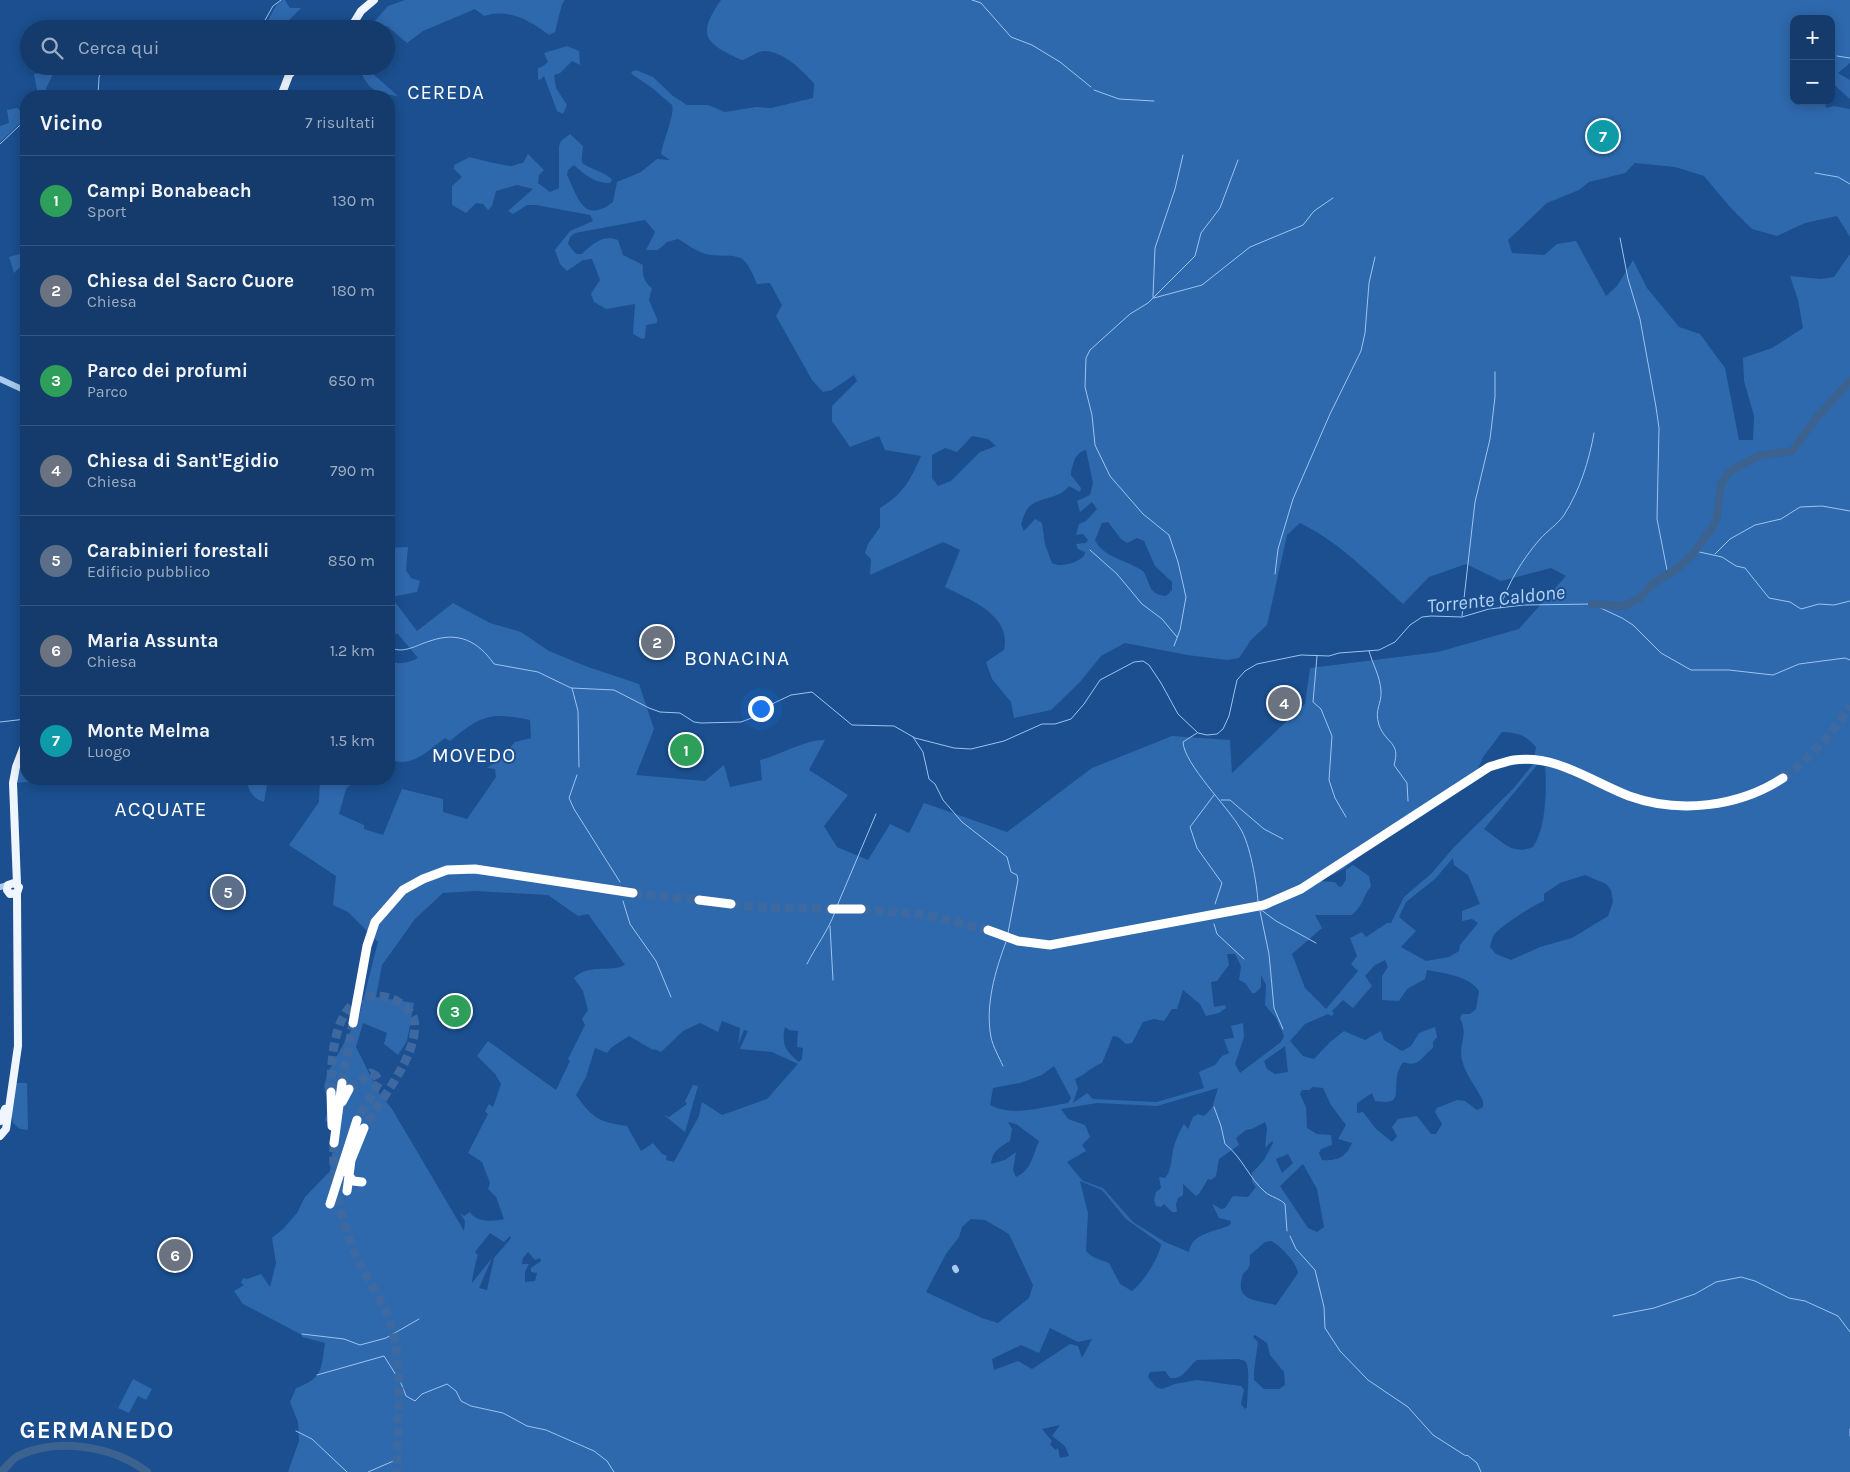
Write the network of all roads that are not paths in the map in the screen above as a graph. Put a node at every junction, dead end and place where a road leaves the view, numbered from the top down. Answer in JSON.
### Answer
{"nodes":[{"id":1,"x":374,"y":0,"type":"edge"},
{"id":2,"x":356,"y":20,"type":"edge"},
{"id":3,"x":289,"y":75,"type":"edge"},
{"id":4,"x":283,"y":90,"type":"edge"},
{"id":5,"x":0,"y":379,"type":"edge"},
{"id":6,"x":14,"y":385,"type":"junction"},
{"id":7,"x":20,"y":386,"type":"edge"},
{"id":8,"x":20,"y":388,"type":"edge"},
{"id":9,"x":20,"y":757,"type":"edge"},
{"id":10,"x":1783,"y":778,"type":"tunnel mouth"},
{"id":11,"x":7,"y":886,"type":"edge"},
{"id":12,"x":13,"y":893,"type":"junction"},
{"id":13,"x":633,"y":893,"type":"tunnel mouth"},
{"id":14,"x":699,"y":900,"type":"tunnel mouth"},
{"id":15,"x":730,"y":904,"type":"tunnel mouth"},
{"id":16,"x":832,"y":909,"type":"tunnel mouth"},
{"id":17,"x":860,"y":910,"type":"tunnel mouth"},
{"id":18,"x":992,"y":932,"type":"tunnel mouth"},
{"id":19,"x":353,"y":1023,"type":"tunnel mouth"},
{"id":20,"x":346,"y":1086,"type":"tunnel mouth"},
{"id":21,"x":331,"y":1092,"type":"tunnel mouth"},
{"id":22,"x":357,"y":1120,"type":"tunnel mouth"},
{"id":23,"x":364,"y":1128,"type":"tunnel mouth"},
{"id":24,"x":1,"y":1129,"type":"edge"},
{"id":25,"x":345,"y":1172,"type":"junction"},
{"id":26,"x":362,"y":1182,"type":"dead end"},
{"id":27,"x":330,"y":1204,"type":"dead end"}],
"edges":[{"from":1,"to":2,"type":"main road"},
{"from":3,"to":4,"type":"main road"},
{"from":5,"to":6,"type":"street"},
{"from":6,"to":7,"type":"street"},
{"from":6,"to":8,"type":"street"},
{"from":9,"to":11,"type":"main road"},
{"from":10,"to":18,"type":"highway"},
{"from":11,"to":12,"type":"street"},
{"from":11,"to":12,"type":"main road"},
{"from":12,"to":24,"type":"main road"},
{"from":13,"to":19,"type":"highway"},
{"from":14,"to":15,"type":"highway"},
{"from":16,"to":17,"type":"highway"},
{"from":20,"to":21,"type":"highway"},
{"from":22,"to":25,"type":"highway"},
{"from":23,"to":25,"type":"highway"},
{"from":25,"to":26,"type":"highway"},
{"from":25,"to":27,"type":"highway"}]}
